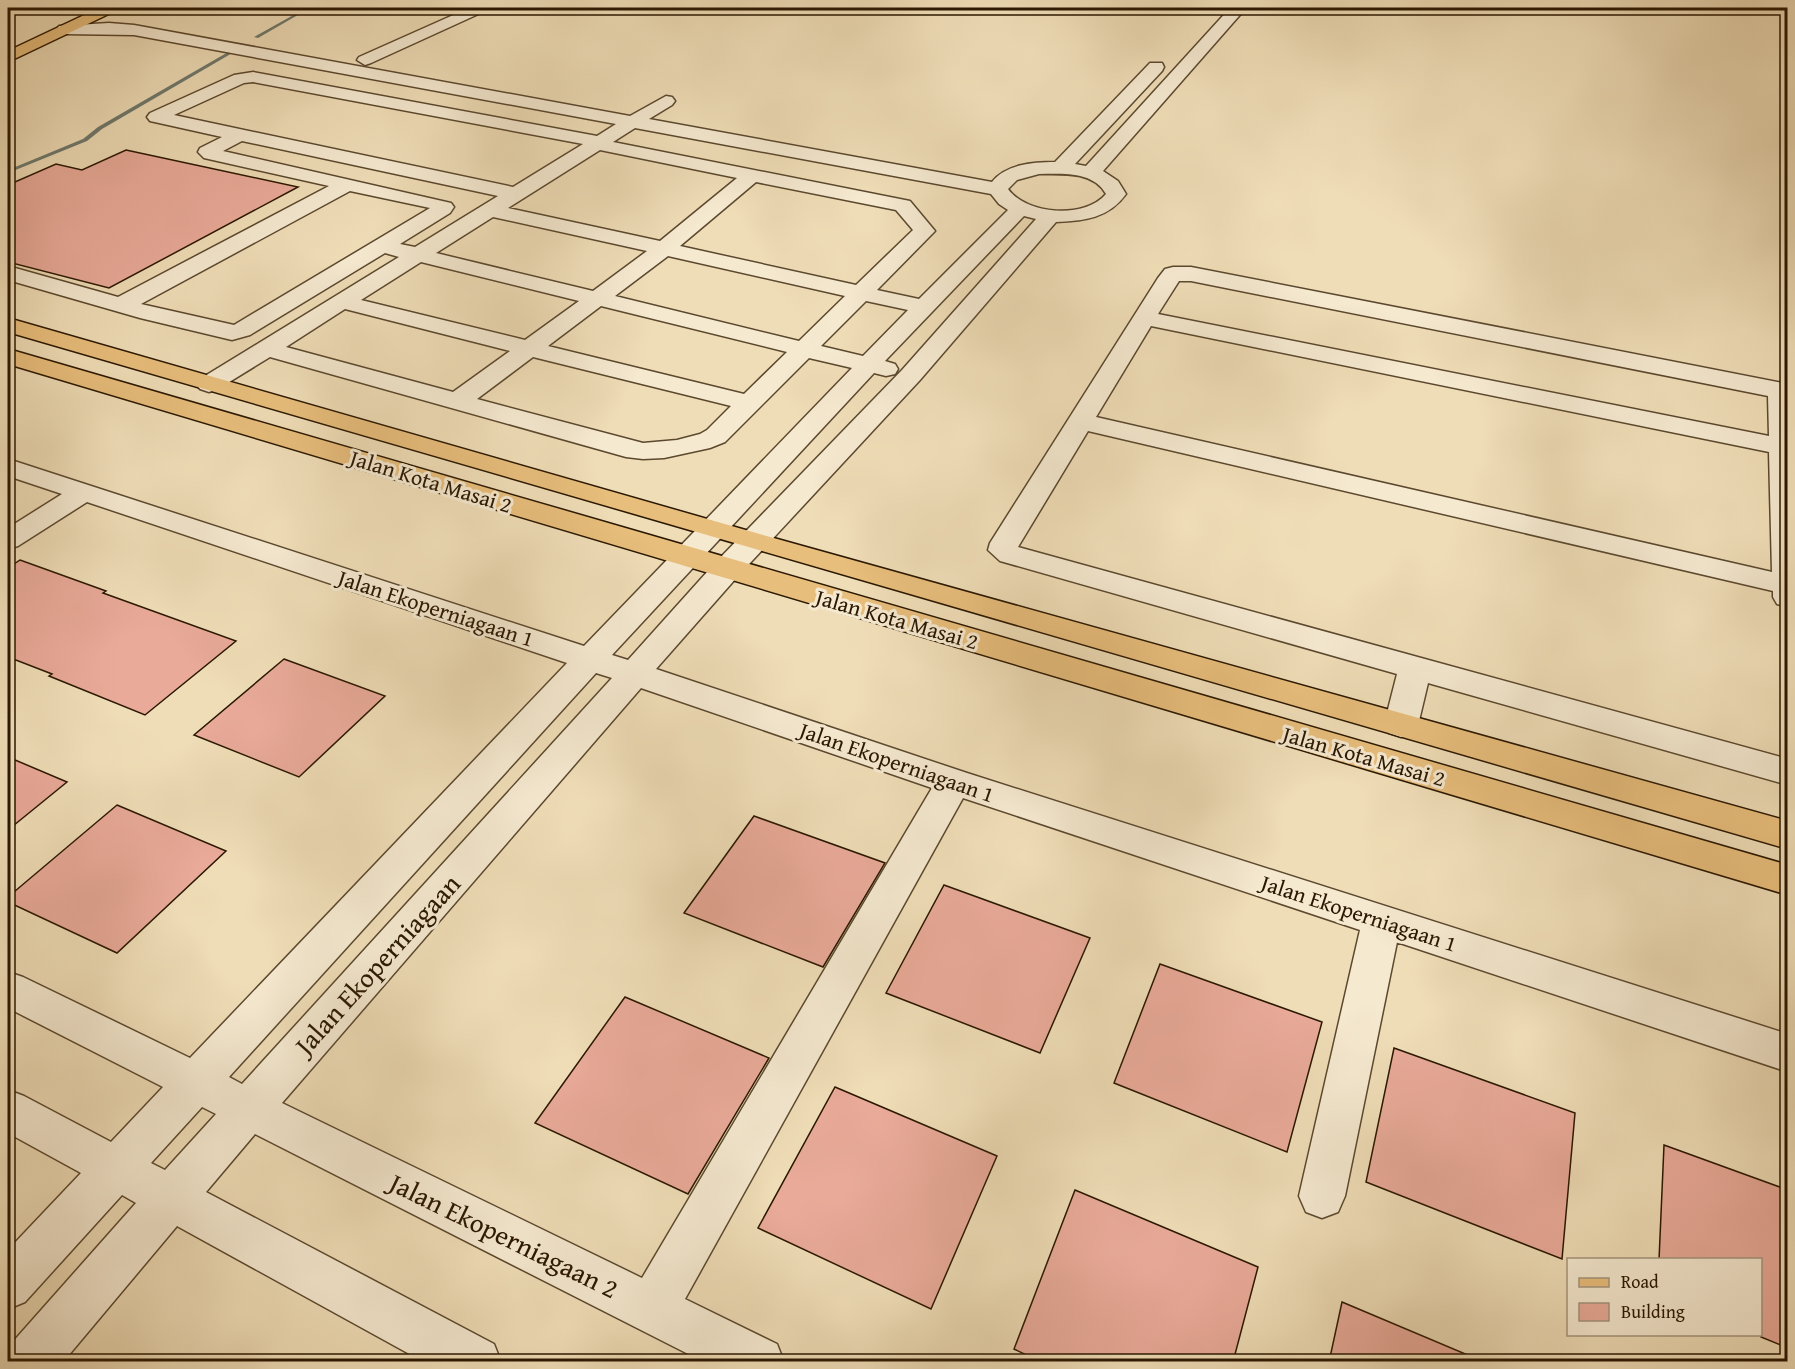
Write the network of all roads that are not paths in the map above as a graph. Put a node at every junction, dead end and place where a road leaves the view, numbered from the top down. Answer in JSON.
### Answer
{"nodes":[{"id":1,"x":480,"y":8,"type":"edge"},
{"id":2,"x":1238,"y":8,"type":"edge"},
{"id":3,"x":98,"y":9,"type":"edge"},
{"id":4,"x":64,"y":29,"type":"junction"},
{"id":5,"x":8,"y":47,"type":"edge"},
{"id":6,"x":8,"y":57,"type":"edge"},
{"id":7,"x":1164,"y":58,"type":"dead end"},
{"id":8,"x":364,"y":60,"type":"junction"},
{"id":9,"x":649,"y":112,"type":"junction"},
{"id":10,"x":237,"y":136,"type":"junction"},
{"id":11,"x":598,"y":143,"type":"junction"},
{"id":12,"x":1060,"y":168,"type":"junction"},
{"id":13,"x":413,"y":172,"type":"junction"},
{"id":14,"x":1090,"y":173,"type":"junction"},
{"id":15,"x":752,"y":175,"type":"junction"},
{"id":16,"x":1002,"y":183,"type":"junction"},
{"id":17,"x":348,"y":184,"type":"junction"},
{"id":18,"x":380,"y":191,"type":"junction"},
{"id":19,"x":517,"y":194,"type":"junction"},
{"id":20,"x":1020,"y":209,"type":"junction"},
{"id":21,"x":491,"y":210,"type":"junction"},
{"id":22,"x":1051,"y":215,"type":"junction"},
{"id":23,"x":382,"y":246,"type":"junction"},
{"id":24,"x":664,"y":249,"type":"junction"},
{"id":25,"x":418,"y":256,"type":"junction"},
{"id":26,"x":8,"y":273,"type":"edge"},
{"id":27,"x":860,"y":292,"type":"junction"},
{"id":28,"x":598,"y":299,"type":"junction"},
{"id":29,"x":344,"y":302,"type":"junction"},
{"id":30,"x":121,"y":305,"type":"junction"},
{"id":31,"x":924,"y":307,"type":"junction"},
{"id":32,"x":1144,"y":318,"type":"junction"},
{"id":33,"x":8,"y":325,"type":"edge"},
{"id":34,"x":530,"y":348,"type":"junction"},
{"id":35,"x":268,"y":349,"type":"junction"},
{"id":36,"x":803,"y":349,"type":"junction"},
{"id":37,"x":8,"y":356,"type":"edge"},
{"id":38,"x":868,"y":364,"type":"junction"},
{"id":39,"x":911,"y":375,"type":"junction"},
{"id":40,"x":209,"y":384,"type":"junction"},
{"id":41,"x":1784,"y":391,"type":"edge"},
{"id":42,"x":459,"y":400,"type":"junction"},
{"id":43,"x":748,"y":403,"type":"junction"},
{"id":44,"x":1080,"y":421,"type":"junction"},
{"id":45,"x":1782,"y":447,"type":"junction"},
{"id":46,"x":8,"y":467,"type":"edge"},
{"id":47,"x":84,"y":492,"type":"junction"},
{"id":48,"x":712,"y":529,"type":"junction"},
{"id":49,"x":8,"y":540,"type":"edge"},
{"id":50,"x":753,"y":541,"type":"junction"},
{"id":51,"x":686,"y":557,"type":"junction"},
{"id":52,"x":728,"y":569,"type":"junction"},
{"id":53,"x":1787,"y":585,"type":"edge"},
{"id":54,"x":1788,"y":597,"type":"edge"},
{"id":55,"x":591,"y":659,"type":"junction"},
{"id":56,"x":1415,"y":668,"type":"junction"},
{"id":57,"x":635,"y":674,"type":"junction"},
{"id":58,"x":1401,"y":725,"type":"junction"},
{"id":59,"x":1788,"y":772,"type":"edge"},
{"id":60,"x":954,"y":782,"type":"junction"},
{"id":61,"x":1788,"y":836,"type":"edge"},
{"id":62,"x":1788,"y":880,"type":"edge"},
{"id":63,"x":1382,"y":920,"type":"junction"},
{"id":64,"x":8,"y":989,"type":"edge"},
{"id":65,"x":1788,"y":1053,"type":"edge"},
{"id":66,"x":196,"y":1082,"type":"junction"},
{"id":67,"x":249,"y":1108,"type":"junction"},
{"id":68,"x":8,"y":1110,"type":"edge"},
{"id":69,"x":116,"y":1168,"type":"junction"},
{"id":70,"x":1322,"y":1196,"type":"dead end"},
{"id":71,"x":171,"y":1198,"type":"junction"},
{"id":72,"x":8,"y":1285,"type":"edge"},
{"id":73,"x":652,"y":1309,"type":"junction"},
{"id":74,"x":29,"y":1362,"type":"edge"},
{"id":75,"x":476,"y":1362,"type":"edge"},
{"id":76,"x":759,"y":1362,"type":"edge"}],
"edges":[{"from":1,"to":8,"type":"street"},
{"from":2,"to":14,"type":"street"},
{"from":3,"to":4,"type":"main road"},
{"from":3,"to":5,"type":"main road"},
{"from":3,"to":8,"type":"street"},
{"from":4,"to":6,"type":"main road"},
{"from":4,"to":9,"type":"street"},
{"from":7,"to":12,"type":"street"},
{"from":8,"to":9,"type":"street"},
{"from":9,"to":11,"type":"street"},
{"from":9,"to":16,"type":"street"},
{"from":10,"to":11,"type":"street"},
{"from":10,"to":13,"type":"street"},
{"from":10,"to":17,"type":"street"},
{"from":11,"to":15,"type":"street"},
{"from":11,"to":19,"type":"street"},
{"from":12,"to":14,"type":"street"},
{"from":12,"to":16,"type":"street"},
{"from":13,"to":18,"type":"street"},
{"from":13,"to":19,"type":"street"},
{"from":14,"to":22,"type":"street"},
{"from":15,"to":24,"type":"street"},
{"from":15,"to":27,"type":"street"},
{"from":16,"to":20,"type":"street"},
{"from":17,"to":18,"type":"street"},
{"from":17,"to":30,"type":"street"},
{"from":18,"to":23,"type":"street"},
{"from":19,"to":21,"type":"street"},
{"from":20,"to":22,"type":"street"},
{"from":20,"to":31,"type":"street","name":"Jalan Ekoperniagaan"},
{"from":21,"to":24,"type":"street"},
{"from":21,"to":25,"type":"street"},
{"from":22,"to":39,"type":"street","name":"Jalan Ekoperniagaan"},
{"from":23,"to":25,"type":"street"},
{"from":23,"to":30,"type":"street"},
{"from":24,"to":27,"type":"street"},
{"from":24,"to":28,"type":"street"},
{"from":25,"to":28,"type":"street"},
{"from":25,"to":29,"type":"street"},
{"from":26,"to":30,"type":"street"},
{"from":27,"to":31,"type":"street"},
{"from":27,"to":36,"type":"street"},
{"from":28,"to":34,"type":"street"},
{"from":28,"to":36,"type":"street"},
{"from":29,"to":34,"type":"street"},
{"from":29,"to":35,"type":"street"},
{"from":31,"to":38,"type":"street","name":"Jalan Ekoperniagaan"},
{"from":32,"to":41,"type":"street"},
{"from":32,"to":44,"type":"street"},
{"from":32,"to":45,"type":"street"},
{"from":33,"to":40,"type":"main road","name":"Jalan Kota Masai 2"},
{"from":34,"to":42,"type":"street"},
{"from":34,"to":43,"type":"street"},
{"from":35,"to":40,"type":"street"},
{"from":35,"to":42,"type":"street"},
{"from":36,"to":38,"type":"street"},
{"from":36,"to":43,"type":"street"},
{"from":37,"to":51,"type":"main road","name":"Jalan Kota Masai 2"},
{"from":38,"to":39,"type":"street"},
{"from":38,"to":48,"type":"street","name":"Jalan Ekoperniagaan"},
{"from":39,"to":50,"type":"street","name":"Jalan Ekoperniagaan"},
{"from":40,"to":48,"type":"main road","name":"Jalan Kota Masai 2"},
{"from":41,"to":45,"type":"street"},
{"from":42,"to":43,"type":"street"},
{"from":44,"to":53,"type":"street"},
{"from":44,"to":56,"type":"street"},
{"from":45,"to":53,"type":"street"},
{"from":46,"to":47,"type":"street","name":"Jalan Ekoperniagaan 1"},
{"from":47,"to":49,"type":"street"},
{"from":47,"to":55,"type":"street","name":"Jalan Ekoperniagaan 1"},
{"from":48,"to":50,"type":"main road","name":"Jalan Kota Masai 2"},
{"from":48,"to":51,"type":"street","name":"Jalan Ekoperniagaan"},
{"from":50,"to":52,"type":"street","name":"Jalan Ekoperniagaan"},
{"from":50,"to":58,"type":"main road","name":"Jalan Kota Masai 2"},
{"from":51,"to":52,"type":"main road","name":"Jalan Kota Masai 2"},
{"from":51,"to":55,"type":"street","name":"Jalan Ekoperniagaan"},
{"from":52,"to":57,"type":"street","name":"Jalan Ekoperniagaan"},
{"from":52,"to":62,"type":"main road","name":"Jalan Kota Masai 2"},
{"from":53,"to":54,"type":"street"},
{"from":55,"to":57,"type":"street","name":"Jalan Ekoperniagaan 1"},
{"from":55,"to":66,"type":"street","name":"Jalan Ekoperniagaan"},
{"from":56,"to":58,"type":"street"},
{"from":56,"to":59,"type":"street"},
{"from":57,"to":60,"type":"street","name":"Jalan Ekoperniagaan 1"},
{"from":57,"to":67,"type":"street","name":"Jalan Ekoperniagaan"},
{"from":58,"to":61,"type":"main road","name":"Jalan Kota Masai 2"},
{"from":60,"to":63,"type":"street","name":"Jalan Ekoperniagaan 1"},
{"from":60,"to":73,"type":"street"},
{"from":63,"to":65,"type":"street","name":"Jalan Ekoperniagaan 1"},
{"from":63,"to":70,"type":"street"},
{"from":64,"to":66,"type":"street","name":"Jalan Ekoperniagaan 2"},
{"from":66,"to":67,"type":"street","name":"Jalan Ekoperniagaan 2"},
{"from":66,"to":69,"type":"street","name":"Jalan Ekoperniagaan"},
{"from":67,"to":71,"type":"street","name":"Jalan Ekoperniagaan"},
{"from":67,"to":73,"type":"street","name":"Jalan Ekoperniagaan 2"},
{"from":68,"to":69,"type":"street"},
{"from":69,"to":71,"type":"street"},
{"from":69,"to":72,"type":"street","name":"Jalan Ekoperniagaan"},
{"from":71,"to":74,"type":"street","name":"Jalan Ekoperniagaan"},
{"from":71,"to":75,"type":"street"},
{"from":73,"to":76,"type":"street","name":"Jalan Ekoperniagaan 2"}]}
